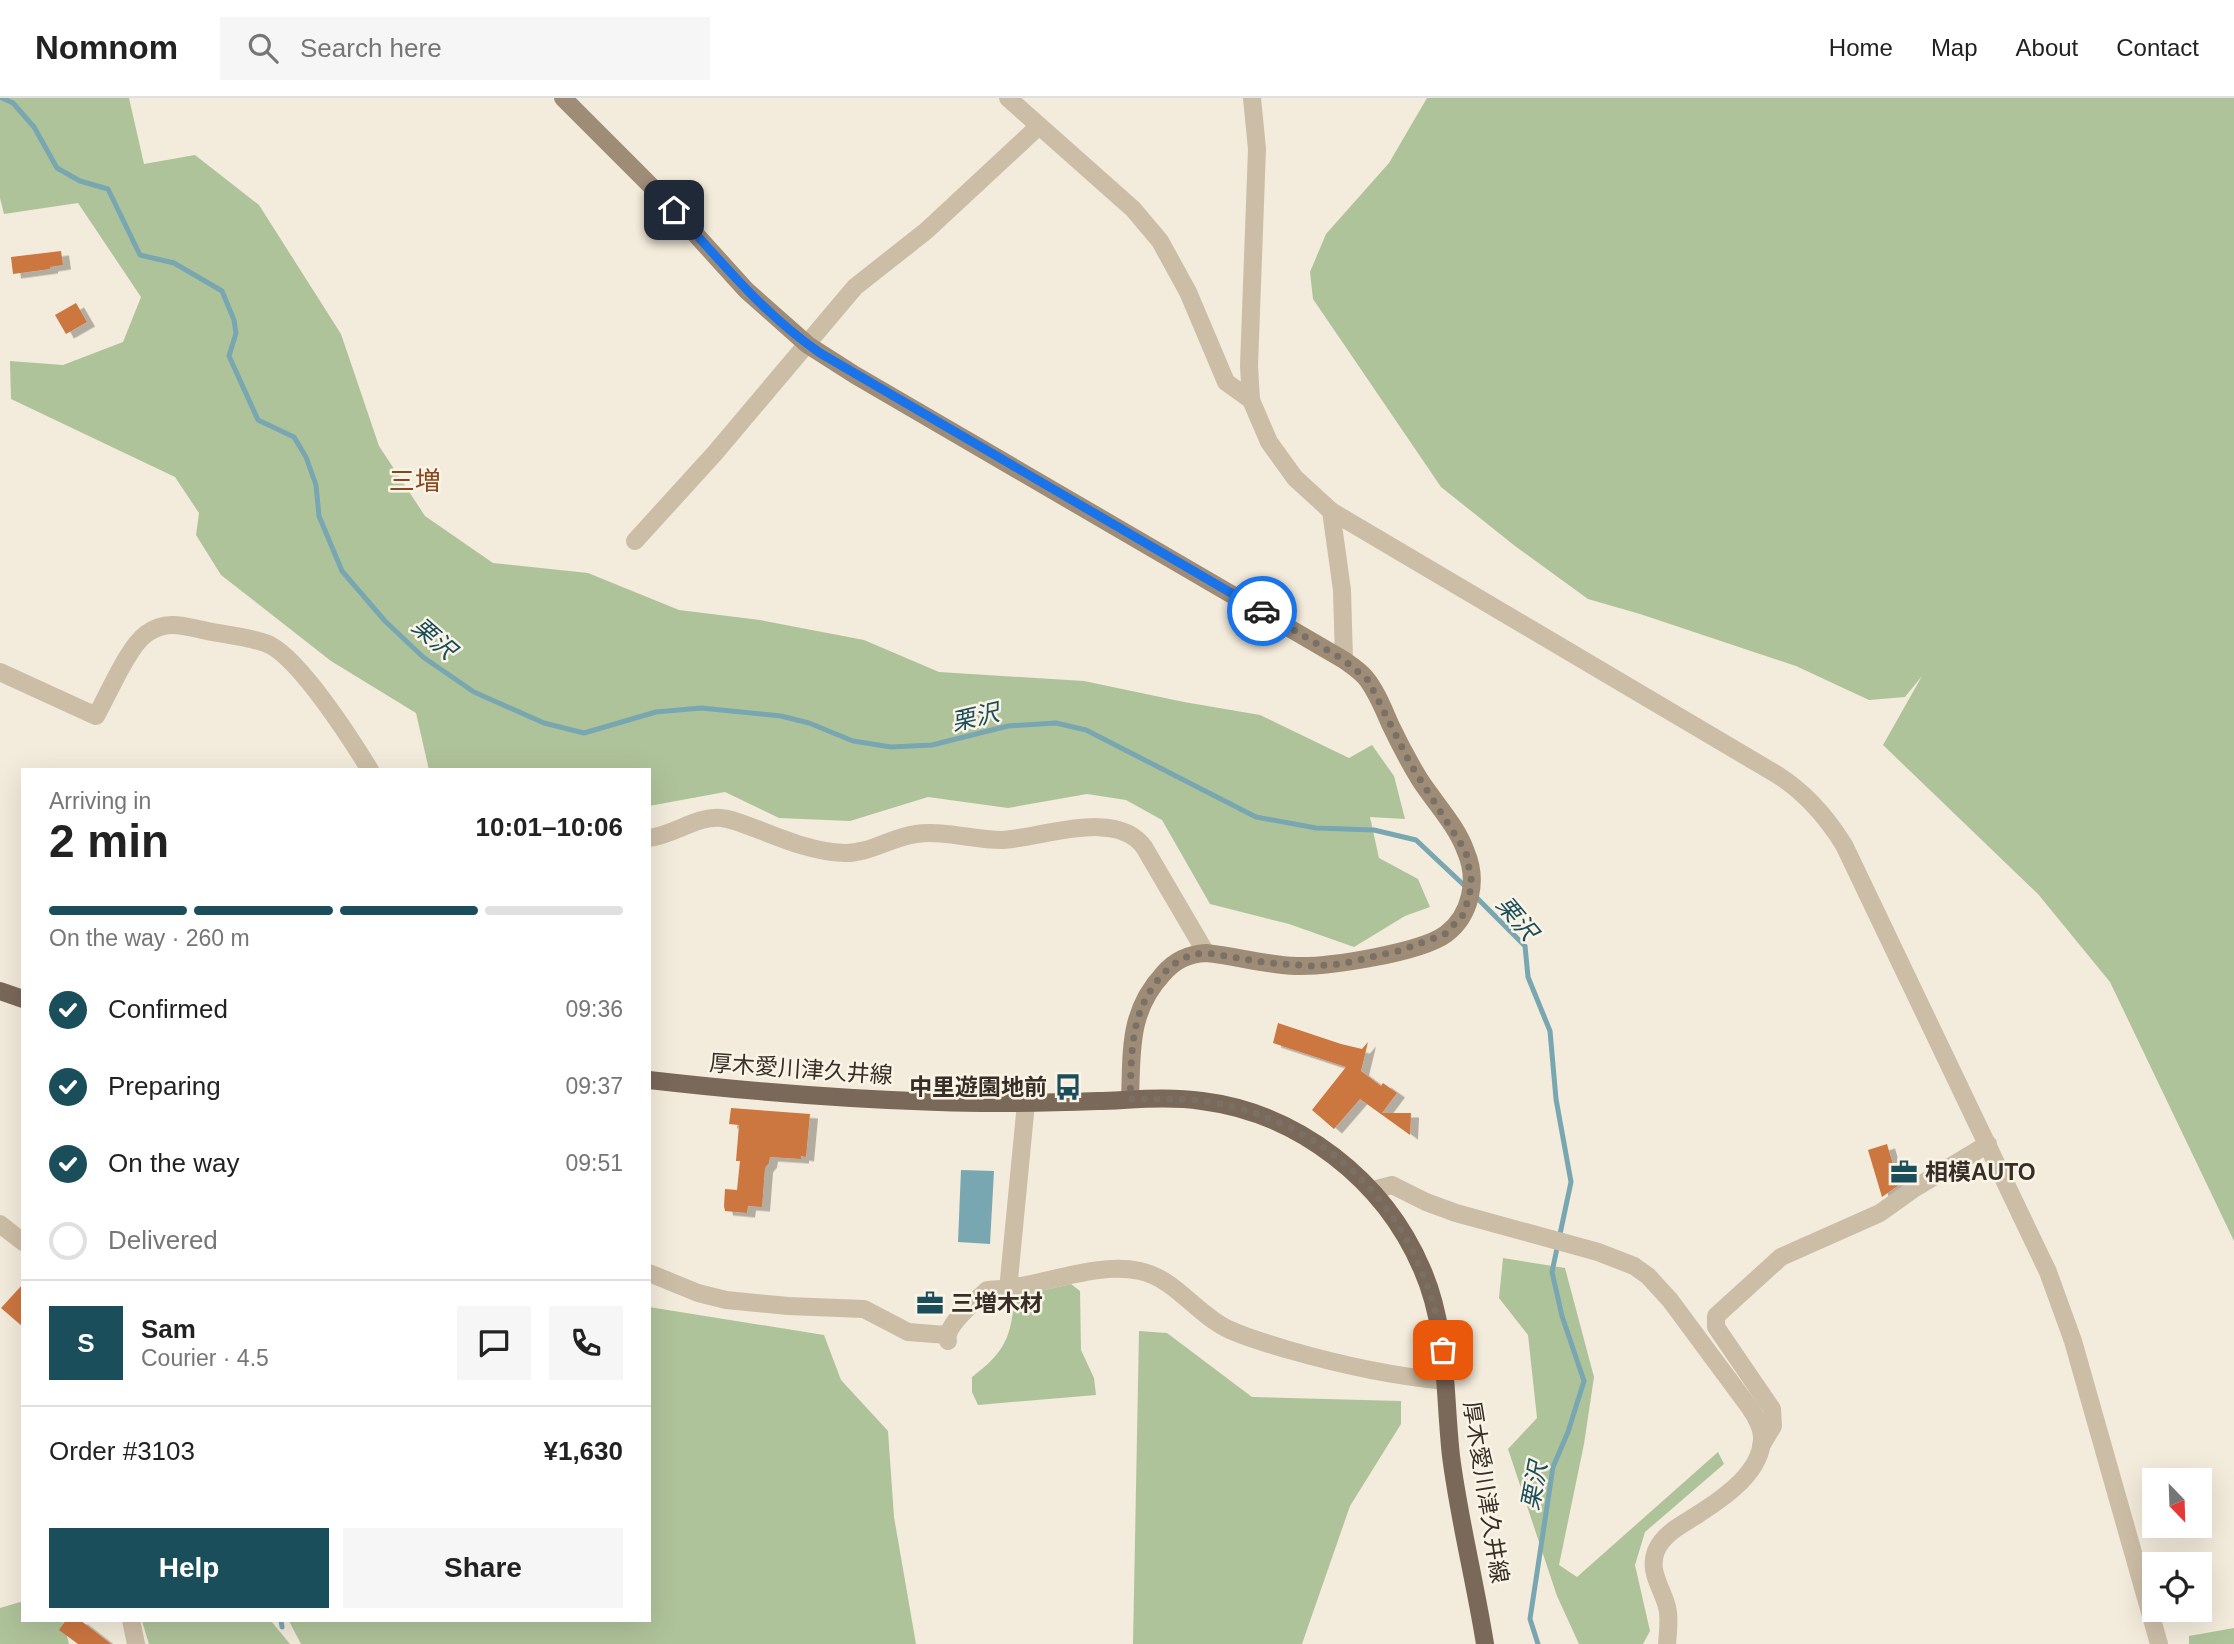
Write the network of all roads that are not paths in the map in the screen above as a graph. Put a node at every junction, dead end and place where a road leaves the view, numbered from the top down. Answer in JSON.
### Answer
{"nodes":[{"id":1,"x":563,"y":98,"type":"edge"},
{"id":2,"x":1008,"y":98,"type":"edge"},
{"id":3,"x":1252,"y":98,"type":"edge"},
{"id":4,"x":1039,"y":126,"type":"junction"},
{"id":5,"x":808,"y":345,"type":"junction"},
{"id":6,"x":1251,"y":400,"type":"junction"},
{"id":7,"x":1331,"y":511,"type":"junction"},
{"id":8,"x":635,"y":541,"type":"dead end"},
{"id":9,"x":1344,"y":660,"type":"junction"},
{"id":10,"x":0,"y":672,"type":"edge"},
{"id":11,"x":369,"y":768,"type":"edge"},
{"id":12,"x":651,"y":838,"type":"edge"},
{"id":13,"x":1206,"y":953,"type":"junction"},
{"id":14,"x":0,"y":991,"type":"edge"},
{"id":15,"x":21,"y":998,"type":"edge"},
{"id":16,"x":651,"y":1080,"type":"edge"},
{"id":17,"x":1130,"y":1099,"type":"junction"},
{"id":18,"x":1026,"y":1103,"type":"junction"},
{"id":19,"x":1988,"y":1144,"type":"junction"},
{"id":20,"x":1373,"y":1190,"type":"junction"},
{"id":21,"x":0,"y":1224,"type":"edge"},
{"id":22,"x":21,"y":1240,"type":"edge"},
{"id":23,"x":651,"y":1274,"type":"edge"},
{"id":24,"x":1008,"y":1290,"type":"junction"},
{"id":25,"x":1445,"y":1381,"type":"junction"},
{"id":26,"x":1761,"y":1446,"type":"junction"},
{"id":27,"x":131,"y":1622,"type":"edge"},
{"id":28,"x":136,"y":1644,"type":"edge"},
{"id":29,"x":1485,"y":1644,"type":"edge"},
{"id":30,"x":1667,"y":1644,"type":"edge"},
{"id":31,"x":2159,"y":1644,"type":"edge"}],
"edges":[{"from":1,"to":5,"type":"street"},
{"from":2,"to":4,"type":"street"},
{"from":3,"to":6,"type":"street"},
{"from":4,"to":5,"type":"street"},
{"from":4,"to":6,"type":"street"},
{"from":5,"to":8,"type":"street"},
{"from":5,"to":9,"type":"street"},
{"from":6,"to":7,"type":"street"},
{"from":7,"to":9,"type":"street"},
{"from":7,"to":19,"type":"street"},
{"from":9,"to":13,"type":"street"},
{"from":10,"to":11,"type":"street"},
{"from":12,"to":13,"type":"street"},
{"from":13,"to":17,"type":"street"},
{"from":14,"to":15,"type":"main road"},
{"from":16,"to":18,"type":"main road","name":"厚木愛川津久井線"},
{"from":17,"to":18,"type":"main road","name":"厚木愛川津久井線"},
{"from":17,"to":20,"type":"main road","name":"厚木愛川津久井線"},
{"from":18,"to":24,"type":"street"},
{"from":19,"to":26,"type":"street"},
{"from":19,"to":31,"type":"street"},
{"from":20,"to":25,"type":"main road","name":"厚木愛川津久井線"},
{"from":20,"to":26,"type":"street"},
{"from":21,"to":22,"type":"street"},
{"from":23,"to":24,"type":"street"},
{"from":24,"to":25,"type":"street"},
{"from":25,"to":29,"type":"main road","name":"厚木愛川津久井線"},
{"from":26,"to":30,"type":"street"},
{"from":27,"to":28,"type":"street"}]}
